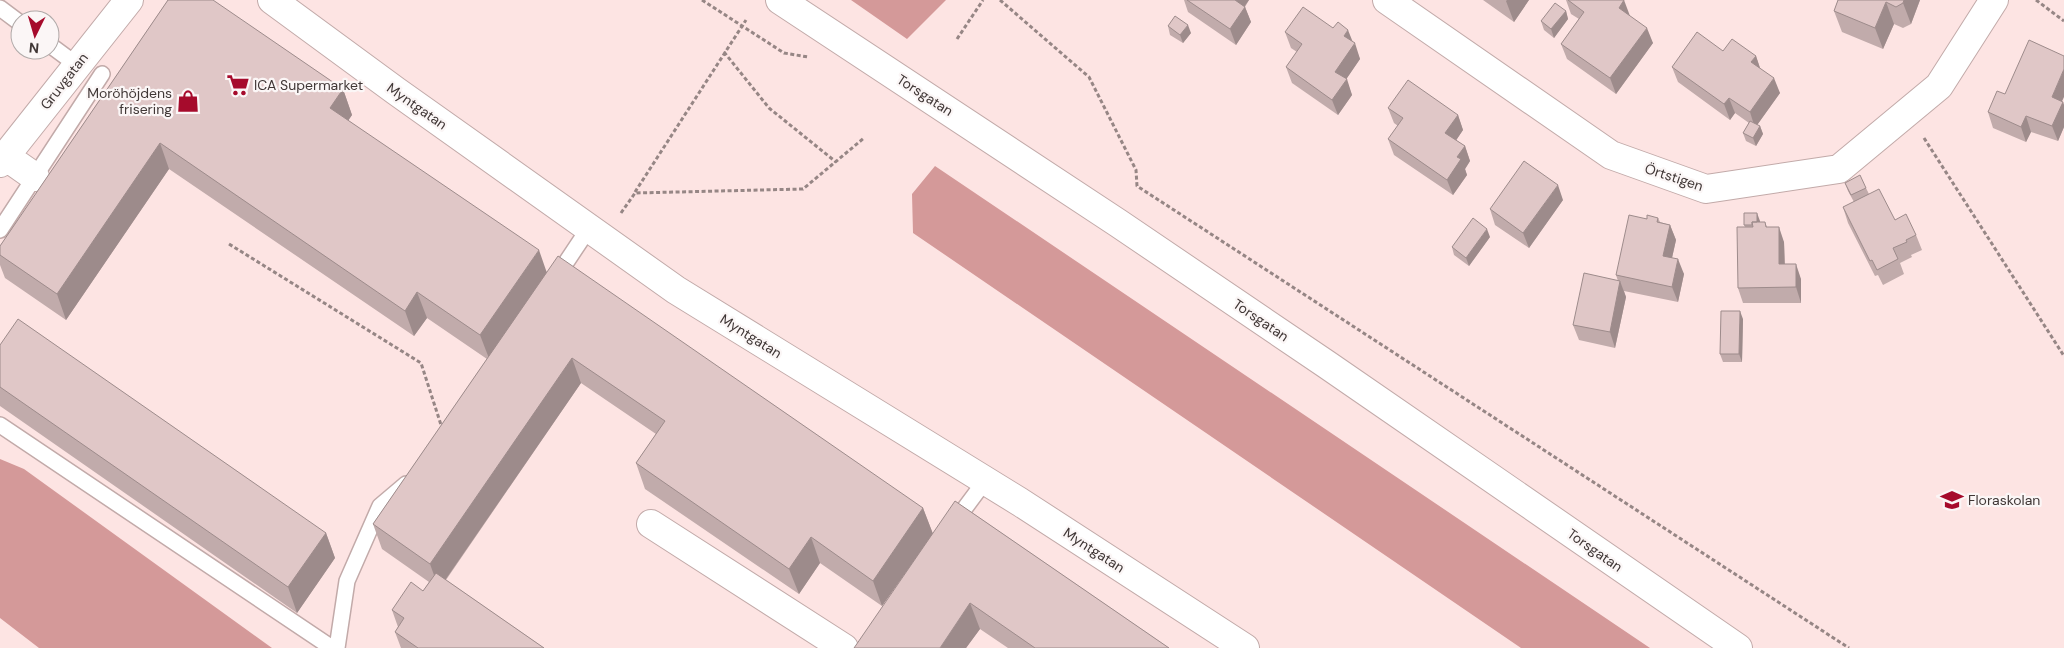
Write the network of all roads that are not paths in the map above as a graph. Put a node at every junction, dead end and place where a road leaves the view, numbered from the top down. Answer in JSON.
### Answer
{"nodes":[{"id":1,"x":129,"y":0,"type":"edge"},
{"id":2,"x":272,"y":0,"type":"edge"},
{"id":3,"x":780,"y":0,"type":"edge"},
{"id":4,"x":1387,"y":0,"type":"edge"},
{"id":5,"x":1994,"y":0,"type":"edge"},
{"id":6,"x":60,"y":51,"type":"edge"},
{"id":7,"x":90,"y":69,"type":"junction"},
{"id":8,"x":2,"y":160,"type":"edge"},
{"id":9,"x":34,"y":177,"type":"junction"},
{"id":10,"x":0,"y":230,"type":"edge"},
{"id":11,"x":596,"y":233,"type":"junction"},
{"id":12,"x":545,"y":294,"type":"edge"},
{"id":13,"x":0,"y":425,"type":"edge"},
{"id":14,"x":415,"y":476,"type":"edge"},
{"id":15,"x":985,"y":481,"type":"junction"},
{"id":16,"x":651,"y":524,"type":"dead end"},
{"id":17,"x":944,"y":536,"type":"edge"},
{"id":18,"x":332,"y":648,"type":"edge"},
{"id":19,"x":337,"y":648,"type":"edge"},
{"id":20,"x":844,"y":648,"type":"edge"},
{"id":21,"x":1245,"y":648,"type":"edge"},
{"id":22,"x":1738,"y":648,"type":"edge"}],
"edges":[{"from":1,"to":7,"type":"street","name":"Gruvgatan"},
{"from":2,"to":11,"type":"street","name":"Myntgatan"},
{"from":3,"to":22,"type":"street","name":"Torsgatan"},
{"from":4,"to":5,"type":"street","name":"Örtstigen"},
{"from":6,"to":7,"type":"lane"},
{"from":7,"to":8,"type":"street","name":"Gruvgatan"},
{"from":7,"to":9,"type":"lane"},
{"from":8,"to":9,"type":"street"},
{"from":9,"to":10,"type":"lane"},
{"from":11,"to":12,"type":"lane"},
{"from":11,"to":15,"type":"street","name":"Myntgatan"},
{"from":13,"to":18,"type":"lane"},
{"from":14,"to":19,"type":"lane"},
{"from":15,"to":17,"type":"lane"},
{"from":15,"to":21,"type":"street","name":"Myntgatan"},
{"from":16,"to":20,"type":"street"}]}
